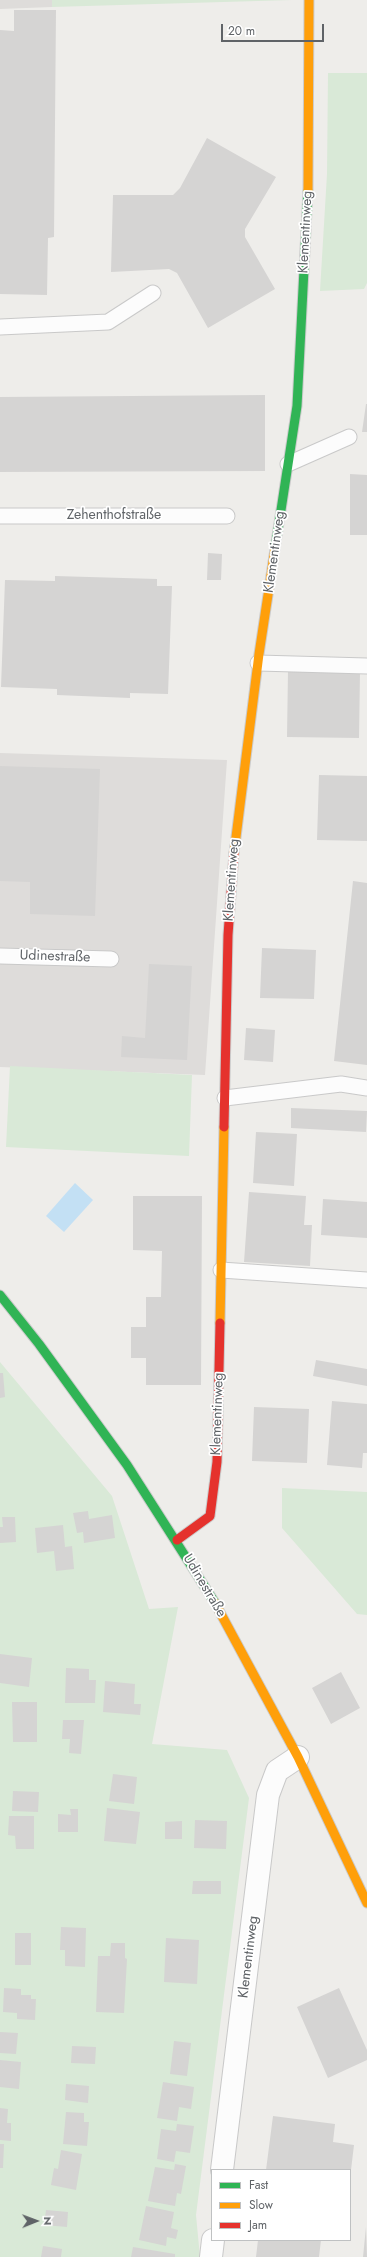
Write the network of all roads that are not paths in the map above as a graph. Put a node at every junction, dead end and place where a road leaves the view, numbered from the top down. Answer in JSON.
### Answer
{"nodes":[{"id":1,"x":309,"y":0,"type":"edge"},
{"id":2,"x":153,"y":293,"type":"dead end"},
{"id":3,"x":0,"y":327,"type":"edge"},
{"id":4,"x":349,"y":437,"type":"dead end"},
{"id":5,"x":288,"y":464,"type":"junction"},
{"id":6,"x":0,"y":516,"type":"edge"},
{"id":7,"x":227,"y":516,"type":"dead end"},
{"id":8,"x":258,"y":663,"type":"junction"},
{"id":9,"x":367,"y":666,"type":"edge"},
{"id":10,"x":0,"y":956,"type":"edge"},
{"id":11,"x":111,"y":959,"type":"dead end"},
{"id":12,"x":367,"y":1088,"type":"edge"},
{"id":13,"x":225,"y":1098,"type":"junction"},
{"id":14,"x":222,"y":1270,"type":"junction"},
{"id":15,"x":367,"y":1280,"type":"edge"},
{"id":16,"x":0,"y":1295,"type":"edge"},
{"id":17,"x":177,"y":1540,"type":"junction"},
{"id":18,"x":298,"y":1757,"type":"junction"},
{"id":19,"x":367,"y":1902,"type":"edge"},
{"id":20,"x":222,"y":2169,"type":"edge"},
{"id":21,"x":213,"y":2241,"type":"edge"},
{"id":22,"x":211,"y":2257,"type":"edge"}],
"edges":[{"from":1,"to":5,"type":"street","name":"Klementinweg"},
{"from":2,"to":3,"type":"lane"},
{"from":4,"to":5,"type":"lane"},
{"from":5,"to":8,"type":"street","name":"Klementinweg"},
{"from":6,"to":7,"type":"lane","name":"Zehenthofstraße"},
{"from":8,"to":9,"type":"lane"},
{"from":8,"to":13,"type":"street","name":"Klementinweg"},
{"from":10,"to":11,"type":"lane","name":"Udinestraße"},
{"from":12,"to":13,"type":"lane"},
{"from":13,"to":14,"type":"street","name":"Klementinweg"},
{"from":14,"to":15,"type":"lane"},
{"from":14,"to":17,"type":"street","name":"Klementinweg"},
{"from":16,"to":17,"type":"street","name":"Udinestraße"},
{"from":17,"to":18,"type":"street","name":"Udinestraße"},
{"from":18,"to":19,"type":"street","name":"Udinestraße"},
{"from":18,"to":20,"type":"street","name":"Klementinweg"},
{"from":21,"to":22,"type":"street"}]}
